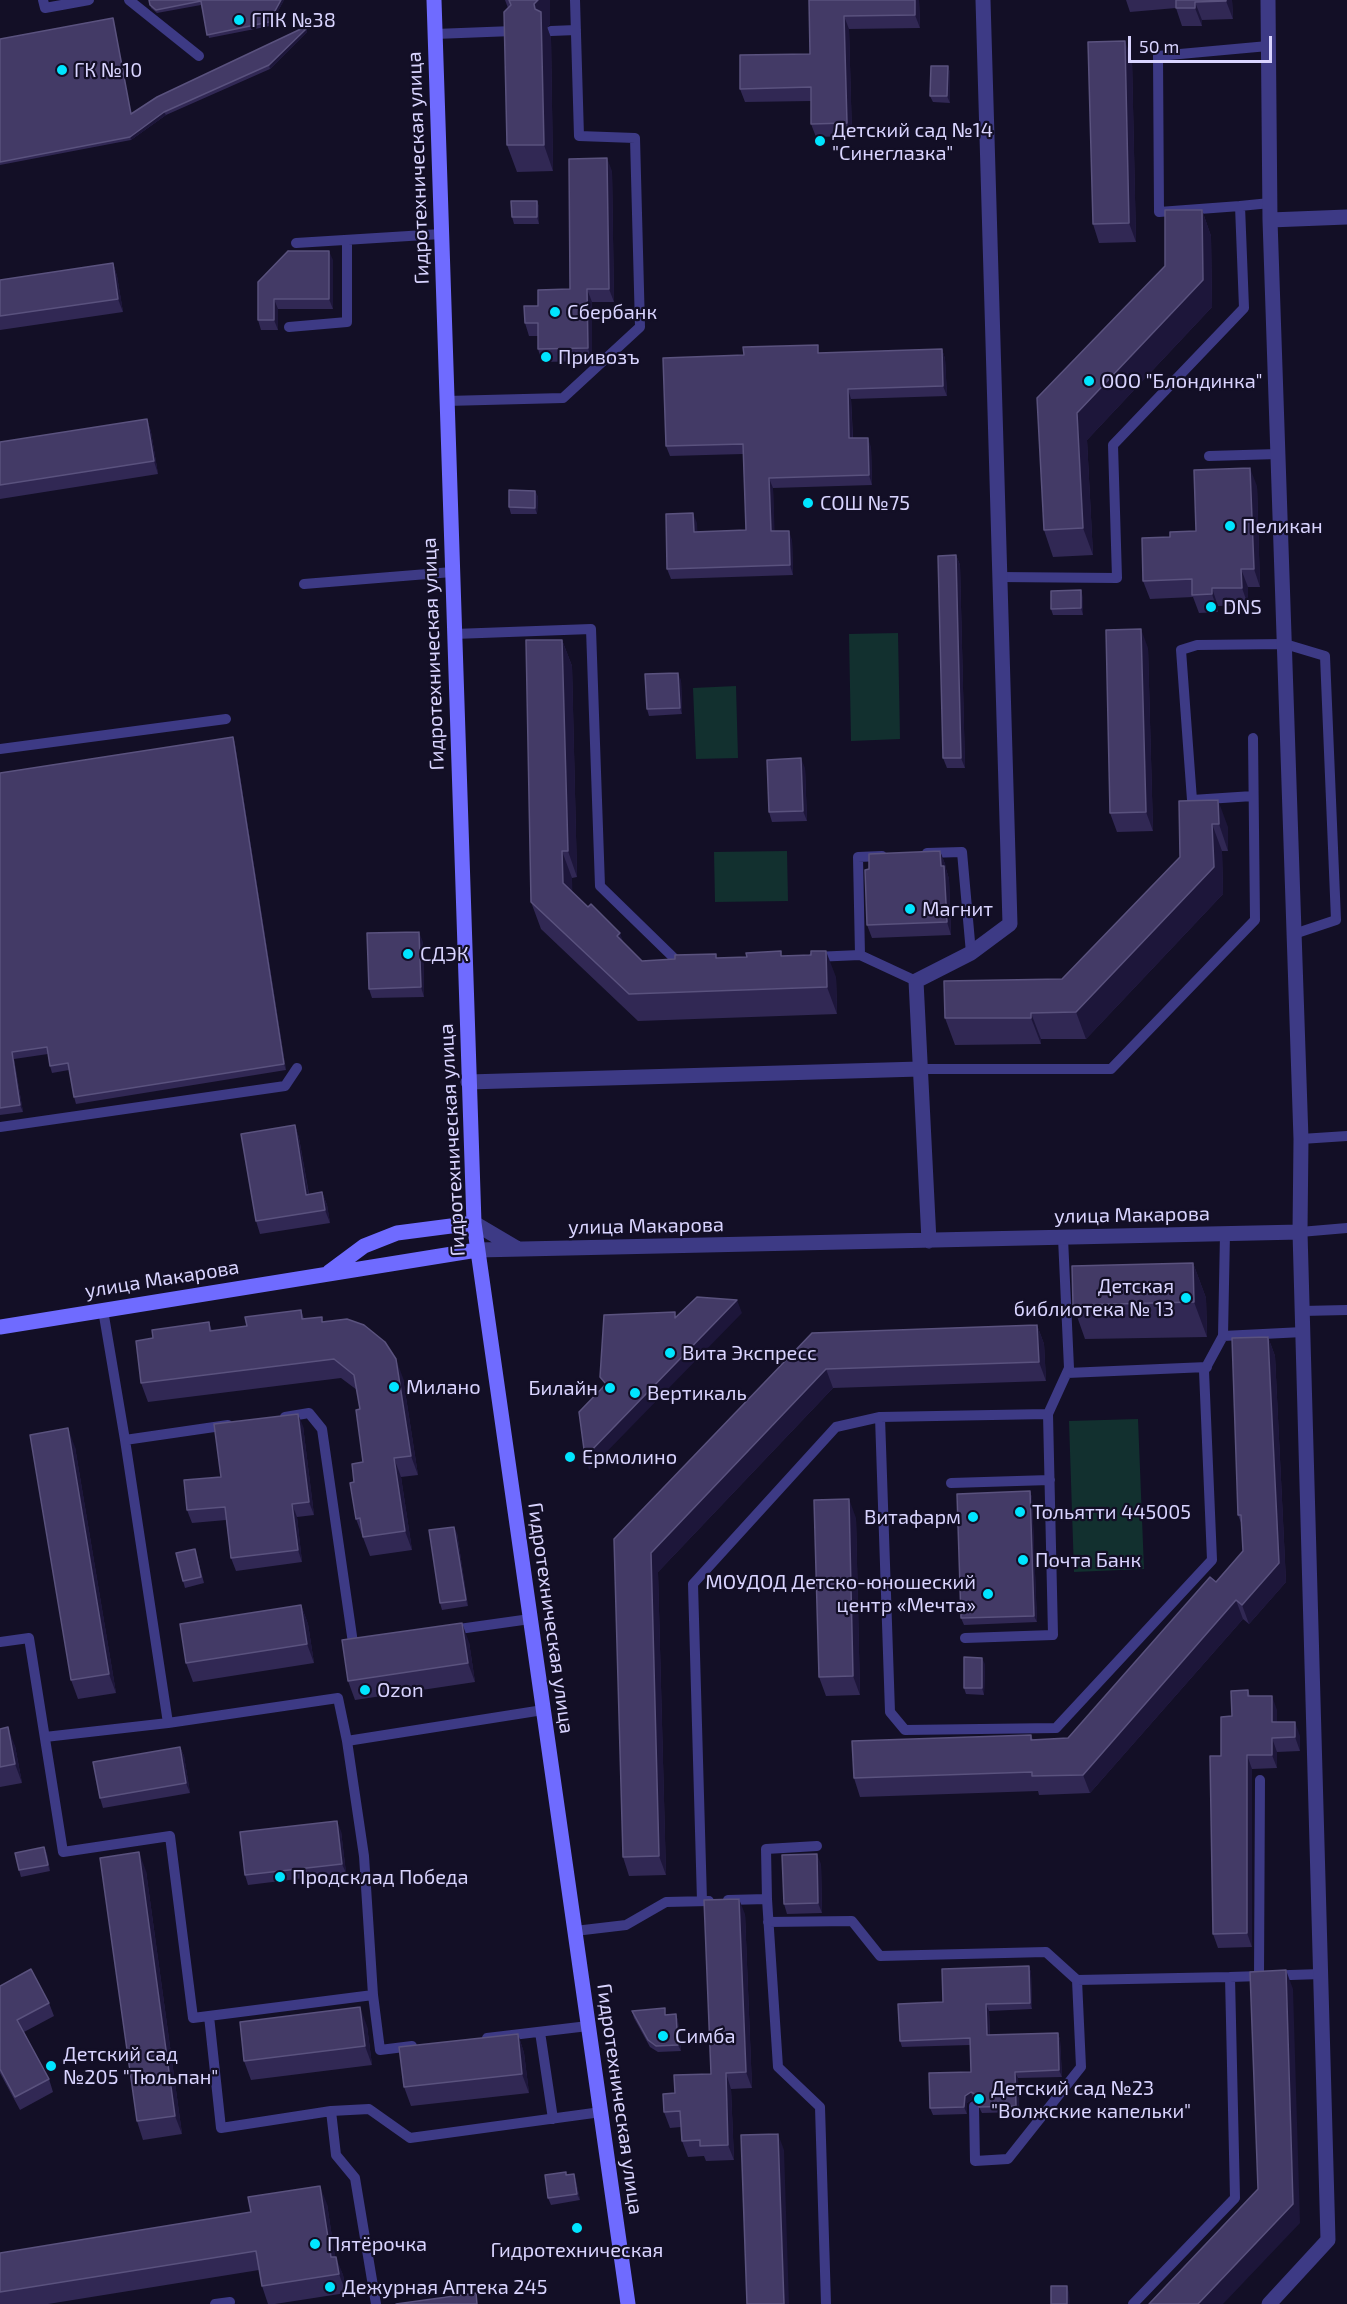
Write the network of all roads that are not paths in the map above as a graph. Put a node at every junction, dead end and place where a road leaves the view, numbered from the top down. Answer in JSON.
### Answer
{"nodes":[{"id":1,"x":43,"y":0,"type":"edge"},
{"id":2,"x":89,"y":0,"type":"edge"},
{"id":3,"x":129,"y":0,"type":"edge"},
{"id":4,"x":434,"y":0,"type":"edge"},
{"id":5,"x":575,"y":0,"type":"edge"},
{"id":6,"x":982,"y":0,"type":"edge"},
{"id":7,"x":1268,"y":0,"type":"edge"},
{"id":8,"x":576,"y":30,"type":"junction"},
{"id":9,"x":513,"y":31,"type":"edge"},
{"id":10,"x":551,"y":31,"type":"dead end"},
{"id":11,"x":435,"y":34,"type":"junction"},
{"id":12,"x":1268,"y":46,"type":"junction"},
{"id":13,"x":199,"y":56,"type":"dead end"},
{"id":14,"x":1270,"y":203,"type":"junction"},
{"id":15,"x":1240,"y":206,"type":"junction"},
{"id":16,"x":1347,"y":217,"type":"edge"},
{"id":17,"x":1270,"y":220,"type":"junction"},
{"id":18,"x":441,"y":234,"type":"junction"},
{"id":19,"x":347,"y":242,"type":"junction"},
{"id":20,"x":296,"y":243,"type":"dead end"},
{"id":21,"x":289,"y":327,"type":"dead end"},
{"id":22,"x":446,"y":401,"type":"junction"},
{"id":23,"x":1278,"y":454,"type":"junction"},
{"id":24,"x":1209,"y":456,"type":"dead end"},
{"id":25,"x":452,"y":572,"type":"junction"},
{"id":26,"x":999,"y":577,"type":"junction"},
{"id":27,"x":304,"y":584,"type":"dead end"},
{"id":28,"x":454,"y":634,"type":"junction"},
{"id":29,"x":1285,"y":644,"type":"junction"},
{"id":30,"x":226,"y":719,"type":"dead end"},
{"id":31,"x":1253,"y":738,"type":"dead end"},
{"id":32,"x":0,"y":749,"type":"edge"},
{"id":33,"x":1254,"y":796,"type":"junction"},
{"id":34,"x":916,"y":854,"type":"edge"},
{"id":35,"x":892,"y":855,"type":"edge"},
{"id":36,"x":1294,"y":934,"type":"junction"},
{"id":37,"x":970,"y":953,"type":"junction"},
{"id":38,"x":860,"y":955,"type":"junction"},
{"id":39,"x":803,"y":957,"type":"edge"},
{"id":40,"x":700,"y":960,"type":"edge"},
{"id":41,"x":916,"y":981,"type":"junction"},
{"id":42,"x":297,"y":1068,"type":"dead end"},
{"id":43,"x":920,"y":1070,"type":"junction"},
{"id":44,"x":468,"y":1082,"type":"junction"},
{"id":45,"x":0,"y":1127,"type":"edge"},
{"id":46,"x":1347,"y":1136,"type":"edge"},
{"id":47,"x":1301,"y":1139,"type":"junction"},
{"id":48,"x":474,"y":1223,"type":"junction"},
{"id":49,"x":1347,"y":1228,"type":"edge"},
{"id":50,"x":1300,"y":1232,"type":"junction"},
{"id":51,"x":1225,"y":1233,"type":"junction"},
{"id":52,"x":1063,"y":1238,"type":"junction"},
{"id":53,"x":929,"y":1241,"type":"junction"},
{"id":54,"x":518,"y":1249,"type":"junction"},
{"id":55,"x":477,"y":1250,"type":"junction"},
{"id":56,"x":326,"y":1274,"type":"junction"},
{"id":57,"x":103,"y":1310,"type":"junction"},
{"id":58,"x":1347,"y":1310,"type":"edge"},
{"id":59,"x":1302,"y":1311,"type":"junction"},
{"id":60,"x":0,"y":1327,"type":"edge"},
{"id":61,"x":1303,"y":1332,"type":"junction"},
{"id":62,"x":1223,"y":1336,"type":"junction"},
{"id":63,"x":1207,"y":1367,"type":"junction"},
{"id":64,"x":1067,"y":1373,"type":"junction"},
{"id":65,"x":1048,"y":1414,"type":"junction"},
{"id":66,"x":274,"y":1418,"type":"edge"},
{"id":67,"x":880,"y":1418,"type":"junction"},
{"id":68,"x":240,"y":1423,"type":"edge"},
{"id":69,"x":125,"y":1440,"type":"junction"},
{"id":70,"x":1050,"y":1480,"type":"junction"},
{"id":71,"x":951,"y":1483,"type":"dead end"},
{"id":72,"x":530,"y":1619,"type":"junction"},
{"id":73,"x":436,"y":1632,"type":"edge"},
{"id":74,"x":965,"y":1638,"type":"dead end"},
{"id":75,"x":377,"y":1640,"type":"edge"},
{"id":76,"x":0,"y":1642,"type":"edge"},
{"id":77,"x":543,"y":1710,"type":"junction"},
{"id":78,"x":168,"y":1723,"type":"junction"},
{"id":79,"x":45,"y":1737,"type":"junction"},
{"id":80,"x":347,"y":1741,"type":"junction"},
{"id":81,"x":1260,"y":1780,"type":"dead end"},
{"id":82,"x":817,"y":1846,"type":"dead end"},
{"id":83,"x":766,"y":1899,"type":"junction"},
{"id":84,"x":702,"y":1901,"type":"junction"},
{"id":85,"x":768,"y":1922,"type":"junction"},
{"id":86,"x":575,"y":1931,"type":"junction"},
{"id":87,"x":1321,"y":1974,"type":"junction"},
{"id":88,"x":1259,"y":1976,"type":"junction"},
{"id":89,"x":1230,"y":1977,"type":"junction"},
{"id":90,"x":1077,"y":1980,"type":"junction"},
{"id":91,"x":373,"y":1995,"type":"junction"},
{"id":92,"x":209,"y":2016,"type":"junction"},
{"id":93,"x":588,"y":2026,"type":"junction"},
{"id":94,"x":540,"y":2032,"type":"junction"},
{"id":95,"x":471,"y":2040,"type":"edge"},
{"id":96,"x":426,"y":2045,"type":"edge"},
{"id":97,"x":974,"y":2106,"type":"edge"},
{"id":98,"x":331,"y":2111,"type":"junction"},
{"id":99,"x":601,"y":2112,"type":"junction"},
{"id":100,"x":553,"y":2119,"type":"junction"},
{"id":101,"x":230,"y":2302,"type":"dead end"},
{"id":102,"x":215,"y":2304,"type":"edge"},
{"id":103,"x":376,"y":2304,"type":"edge"},
{"id":104,"x":628,"y":2304,"type":"edge"},
{"id":105,"x":826,"y":2304,"type":"edge"},
{"id":106,"x":1133,"y":2304,"type":"edge"},
{"id":107,"x":1269,"y":2304,"type":"edge"}],
"edges":[{"from":1,"to":2,"type":"lane"},
{"from":3,"to":13,"type":"lane"},
{"from":4,"to":11,"type":"main road","name":"Гидротехническая улица"},
{"from":5,"to":8,"type":"lane"},
{"from":6,"to":26,"type":"street"},
{"from":7,"to":12,"type":"street"},
{"from":8,"to":10,"type":"lane"},
{"from":8,"to":22,"type":"lane"},
{"from":9,"to":11,"type":"lane"},
{"from":11,"to":18,"type":"main road","name":"Гидротехническая улица"},
{"from":12,"to":14,"type":"street"},
{"from":12,"to":15,"type":"lane"},
{"from":14,"to":15,"type":"lane"},
{"from":14,"to":17,"type":"street"},
{"from":15,"to":26,"type":"lane"},
{"from":16,"to":17,"type":"street"},
{"from":17,"to":23,"type":"street"},
{"from":18,"to":19,"type":"lane"},
{"from":18,"to":22,"type":"main road","name":"Гидротехническая улица"},
{"from":19,"to":20,"type":"lane"},
{"from":19,"to":21,"type":"lane"},
{"from":22,"to":25,"type":"main road","name":"Гидротехническая улица"},
{"from":23,"to":24,"type":"lane"},
{"from":23,"to":29,"type":"street"},
{"from":25,"to":27,"type":"lane"},
{"from":25,"to":28,"type":"main road","name":"Гидротехническая улица"},
{"from":26,"to":37,"type":"street"},
{"from":28,"to":40,"type":"lane"},
{"from":28,"to":44,"type":"main road","name":"Гидротехническая улица"},
{"from":29,"to":33,"type":"lane"},
{"from":29,"to":36,"type":"street"},
{"from":29,"to":36,"type":"lane"},
{"from":30,"to":32,"type":"lane"},
{"from":31,"to":33,"type":"lane"},
{"from":33,"to":43,"type":"lane"},
{"from":34,"to":37,"type":"lane"},
{"from":35,"to":38,"type":"lane"},
{"from":36,"to":47,"type":"street"},
{"from":37,"to":41,"type":"street"},
{"from":38,"to":39,"type":"lane"},
{"from":38,"to":41,"type":"lane"},
{"from":41,"to":43,"type":"street"},
{"from":42,"to":45,"type":"lane"},
{"from":43,"to":44,"type":"street"},
{"from":43,"to":53,"type":"street"},
{"from":44,"to":48,"type":"main road","name":"Гидротехническая улица"},
{"from":46,"to":47,"type":"lane"},
{"from":47,"to":50,"type":"street"},
{"from":48,"to":54,"type":"street"},
{"from":48,"to":55,"type":"main road","name":"Гидротехническая улица"},
{"from":48,"to":56,"type":"main road"},
{"from":49,"to":50,"type":"lane"},
{"from":50,"to":51,"type":"street","name":"улица Макарова"},
{"from":50,"to":59,"type":"street"},
{"from":51,"to":52,"type":"street","name":"улица Макарова"},
{"from":51,"to":62,"type":"lane"},
{"from":52,"to":53,"type":"street","name":"улица Макарова"},
{"from":52,"to":64,"type":"lane"},
{"from":53,"to":54,"type":"street","name":"улица Макарова"},
{"from":54,"to":55,"type":"street","name":"улица Макарова"},
{"from":55,"to":56,"type":"main road","name":"улица Макарова"},
{"from":55,"to":72,"type":"main road","name":"Гидротехническая улица"},
{"from":56,"to":57,"type":"main road","name":"улица Макарова"},
{"from":57,"to":60,"type":"main road","name":"улица Макарова"},
{"from":57,"to":69,"type":"lane"},
{"from":58,"to":59,"type":"lane"},
{"from":59,"to":61,"type":"street"},
{"from":61,"to":62,"type":"lane"},
{"from":61,"to":87,"type":"street"},
{"from":62,"to":63,"type":"lane"},
{"from":63,"to":64,"type":"lane"},
{"from":63,"to":67,"type":"lane"},
{"from":64,"to":65,"type":"lane"},
{"from":65,"to":67,"type":"lane"},
{"from":65,"to":70,"type":"lane"},
{"from":66,"to":75,"type":"lane"},
{"from":67,"to":84,"type":"lane"},
{"from":68,"to":69,"type":"lane"},
{"from":69,"to":78,"type":"lane"},
{"from":70,"to":71,"type":"lane"},
{"from":70,"to":74,"type":"lane"},
{"from":72,"to":73,"type":"lane"},
{"from":72,"to":77,"type":"main road","name":"Гидротехническая улица"},
{"from":76,"to":79,"type":"lane"},
{"from":77,"to":80,"type":"lane"},
{"from":77,"to":86,"type":"main road","name":"Гидротехническая улица"},
{"from":78,"to":79,"type":"lane"},
{"from":78,"to":80,"type":"lane"},
{"from":79,"to":92,"type":"lane"},
{"from":80,"to":91,"type":"lane"},
{"from":81,"to":88,"type":"lane"},
{"from":82,"to":83,"type":"lane"},
{"from":83,"to":84,"type":"lane"},
{"from":83,"to":85,"type":"lane"},
{"from":84,"to":86,"type":"lane"},
{"from":85,"to":90,"type":"lane"},
{"from":85,"to":105,"type":"lane"},
{"from":86,"to":93,"type":"main road","name":"Гидротехническая улица"},
{"from":87,"to":88,"type":"lane"},
{"from":87,"to":107,"type":"street"},
{"from":88,"to":89,"type":"lane"},
{"from":89,"to":90,"type":"lane"},
{"from":89,"to":106,"type":"lane"},
{"from":90,"to":97,"type":"lane"},
{"from":91,"to":92,"type":"lane"},
{"from":91,"to":96,"type":"lane"},
{"from":92,"to":98,"type":"lane"},
{"from":93,"to":94,"type":"lane"},
{"from":93,"to":99,"type":"main road","name":"Гидротехническая улица"},
{"from":94,"to":95,"type":"lane"},
{"from":94,"to":100,"type":"lane"},
{"from":98,"to":100,"type":"lane"},
{"from":98,"to":103,"type":"lane"},
{"from":99,"to":100,"type":"lane"},
{"from":99,"to":104,"type":"main road","name":"Гидротехническая улица"},
{"from":101,"to":102,"type":"lane"}]}
